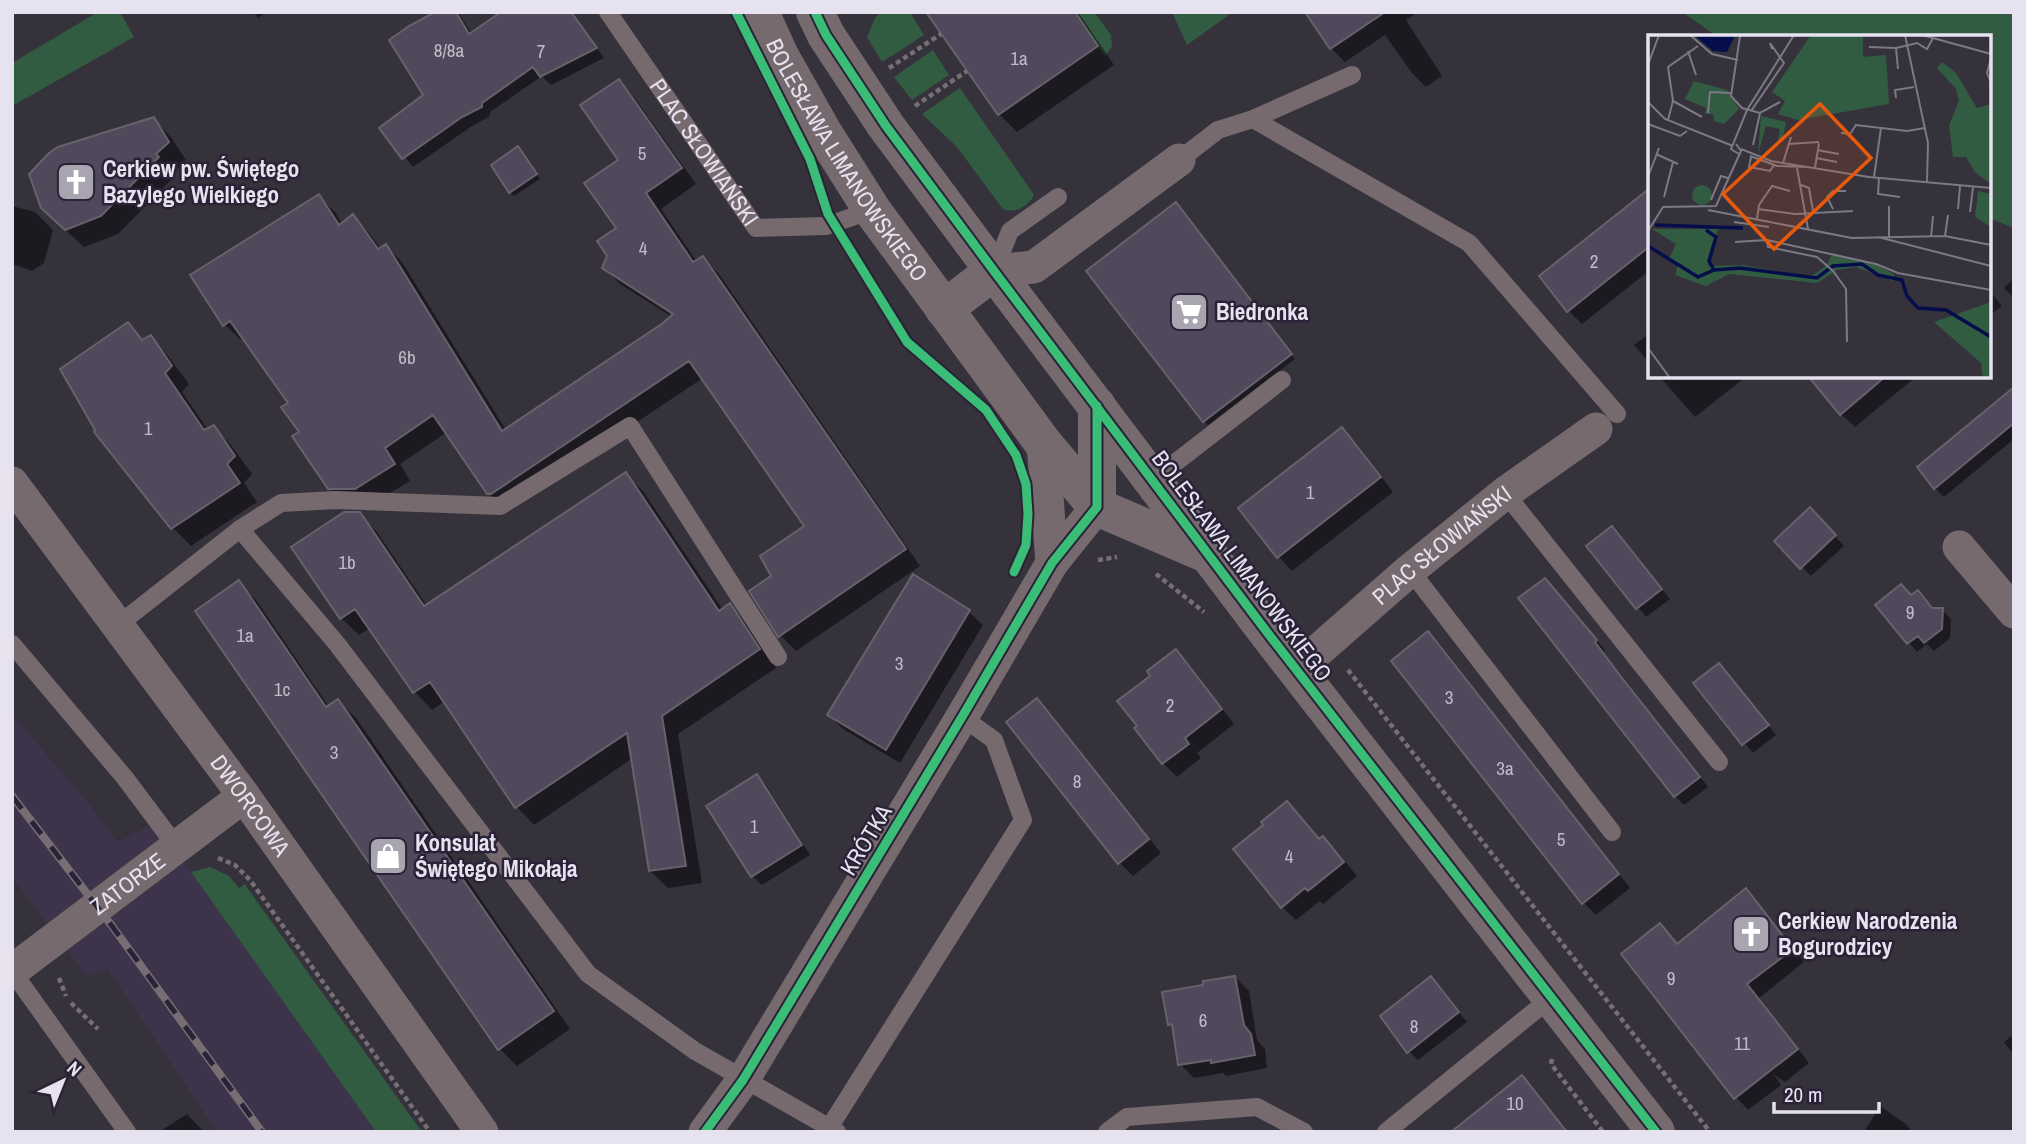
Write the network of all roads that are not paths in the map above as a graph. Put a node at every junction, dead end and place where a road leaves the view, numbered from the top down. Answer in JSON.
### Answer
{"nodes":[{"id":1,"x":608,"y":12,"type":"edge"},
{"id":2,"x":760,"y":12,"type":"edge"},
{"id":3,"x":815,"y":12,"type":"edge"},
{"id":4,"x":1352,"y":75,"type":"dead end"},
{"id":5,"x":1253,"y":119,"type":"junction"},
{"id":6,"x":1178,"y":160,"type":"joint"},
{"id":7,"x":1058,"y":197,"type":"dead end"},
{"id":8,"x":872,"y":210,"type":"junction"},
{"id":9,"x":994,"y":271,"type":"junction"},
{"id":10,"x":944,"y":309,"type":"junction"},
{"id":11,"x":1282,"y":380,"type":"dead end"},
{"id":12,"x":1097,"y":406,"type":"junction"},
{"id":13,"x":1606,"y":422,"type":"joint"},
{"id":14,"x":1043,"y":443,"type":"junction"},
{"id":15,"x":1153,"y":481,"type":"junction"},
{"id":16,"x":12,"y":483,"type":"edge"},
{"id":17,"x":1505,"y":493,"type":"junction"},
{"id":18,"x":1097,"y":507,"type":"junction"},
{"id":19,"x":240,"y":529,"type":"junction"},
{"id":20,"x":1959,"y":547,"type":"dead end"},
{"id":21,"x":1209,"y":555,"type":"junction"},
{"id":22,"x":1052,"y":563,"type":"junction"},
{"id":23,"x":1409,"y":570,"type":"junction"},
{"id":24,"x":2014,"y":612,"type":"edge"},
{"id":25,"x":118,"y":625,"type":"junction"},
{"id":26,"x":12,"y":644,"type":"edge"},
{"id":27,"x":778,"y":657,"type":"dead end"},
{"id":28,"x":1296,"y":670,"type":"junction"},
{"id":29,"x":962,"y":717,"type":"junction"},
{"id":30,"x":1719,"y":762,"type":"dead end"},
{"id":31,"x":244,"y":796,"type":"junction"},
{"id":32,"x":1612,"y":832,"type":"dead end"},
{"id":33,"x":176,"y":846,"type":"junction"},
{"id":34,"x":12,"y":971,"type":"edge"},
{"id":35,"x":1545,"y":1003,"type":"junction"},
{"id":36,"x":743,"y":1080,"type":"junction"},
{"id":37,"x":833,"y":1130,"type":"edge"},
{"id":38,"x":127,"y":1132,"type":"edge"},
{"id":39,"x":482,"y":1132,"type":"edge"},
{"id":40,"x":705,"y":1132,"type":"edge"},
{"id":41,"x":1107,"y":1132,"type":"edge"},
{"id":42,"x":1304,"y":1132,"type":"edge"},
{"id":43,"x":1387,"y":1132,"type":"edge"},
{"id":44,"x":1656,"y":1132,"type":"edge"}],
"edges":[{"from":1,"to":8,"type":"lane","name":"PLAC SŁOWIAŃSKI"},
{"from":2,"to":8,"type":"street","name":"BOLESŁAWA LIMANOWSKIEGO"},
{"from":3,"to":9,"type":"street","name":"BOLESŁAWA LIMANOWSKIEGO"},
{"from":4,"to":5,"type":"lane"},
{"from":5,"to":6,"type":"lane"},
{"from":5,"to":13,"type":"lane"},
{"from":6,"to":9,"type":"street"},
{"from":7,"to":9,"type":"lane"},
{"from":8,"to":10,"type":"street","name":"BOLESŁAWA LIMANOWSKIEGO"},
{"from":9,"to":10,"type":"street"},
{"from":9,"to":12,"type":"street","name":"BOLESŁAWA LIMANOWSKIEGO"},
{"from":10,"to":14,"type":"street","name":"BOLESŁAWA LIMANOWSKIEGO"},
{"from":11,"to":15,"type":"lane"},
{"from":12,"to":15,"type":"street","name":"BOLESŁAWA LIMANOWSKIEGO"},
{"from":12,"to":18,"type":"street"},
{"from":13,"to":17,"type":"street","name":"PLAC SŁOWIAŃSKI"},
{"from":14,"to":18,"type":"street","name":"BOLESŁAWA LIMANOWSKIEGO"},
{"from":14,"to":22,"type":"street"},
{"from":15,"to":21,"type":"street","name":"BOLESŁAWA LIMANOWSKIEGO"},
{"from":16,"to":25,"type":"street","name":"DWORCOWA"},
{"from":17,"to":23,"type":"street","name":"PLAC SŁOWIAŃSKI"},
{"from":17,"to":30,"type":"lane"},
{"from":18,"to":21,"type":"street","name":"BOLESŁAWA LIMANOWSKIEGO"},
{"from":18,"to":22,"type":"street","name":"KRÓTKA"},
{"from":19,"to":25,"type":"lane"},
{"from":19,"to":27,"type":"lane"},
{"from":19,"to":36,"type":"lane"},
{"from":20,"to":24,"type":"street"},
{"from":21,"to":28,"type":"street","name":"BOLESŁAWA LIMANOWSKIEGO"},
{"from":22,"to":29,"type":"street","name":"KRÓTKA"},
{"from":23,"to":28,"type":"street","name":"PLAC SŁOWIAŃSKI"},
{"from":23,"to":32,"type":"lane"},
{"from":25,"to":31,"type":"street","name":"DWORCOWA"},
{"from":26,"to":33,"type":"lane"},
{"from":28,"to":35,"type":"street","name":"BOLESŁAWA LIMANOWSKIEGO"},
{"from":29,"to":36,"type":"street","name":"KRÓTKA"},
{"from":29,"to":37,"type":"lane"},
{"from":31,"to":33,"type":"street","name":"ZATORZE"},
{"from":31,"to":39,"type":"street","name":"DWORCOWA"},
{"from":33,"to":34,"type":"street","name":"ZATORZE"},
{"from":34,"to":38,"type":"lane"},
{"from":35,"to":43,"type":"lane"},
{"from":35,"to":44,"type":"street","name":"BOLESŁAWA LIMANOWSKIEGO"},
{"from":36,"to":37,"type":"lane"},
{"from":36,"to":40,"type":"street","name":"KRÓTKA"},
{"from":41,"to":42,"type":"lane"}]}
